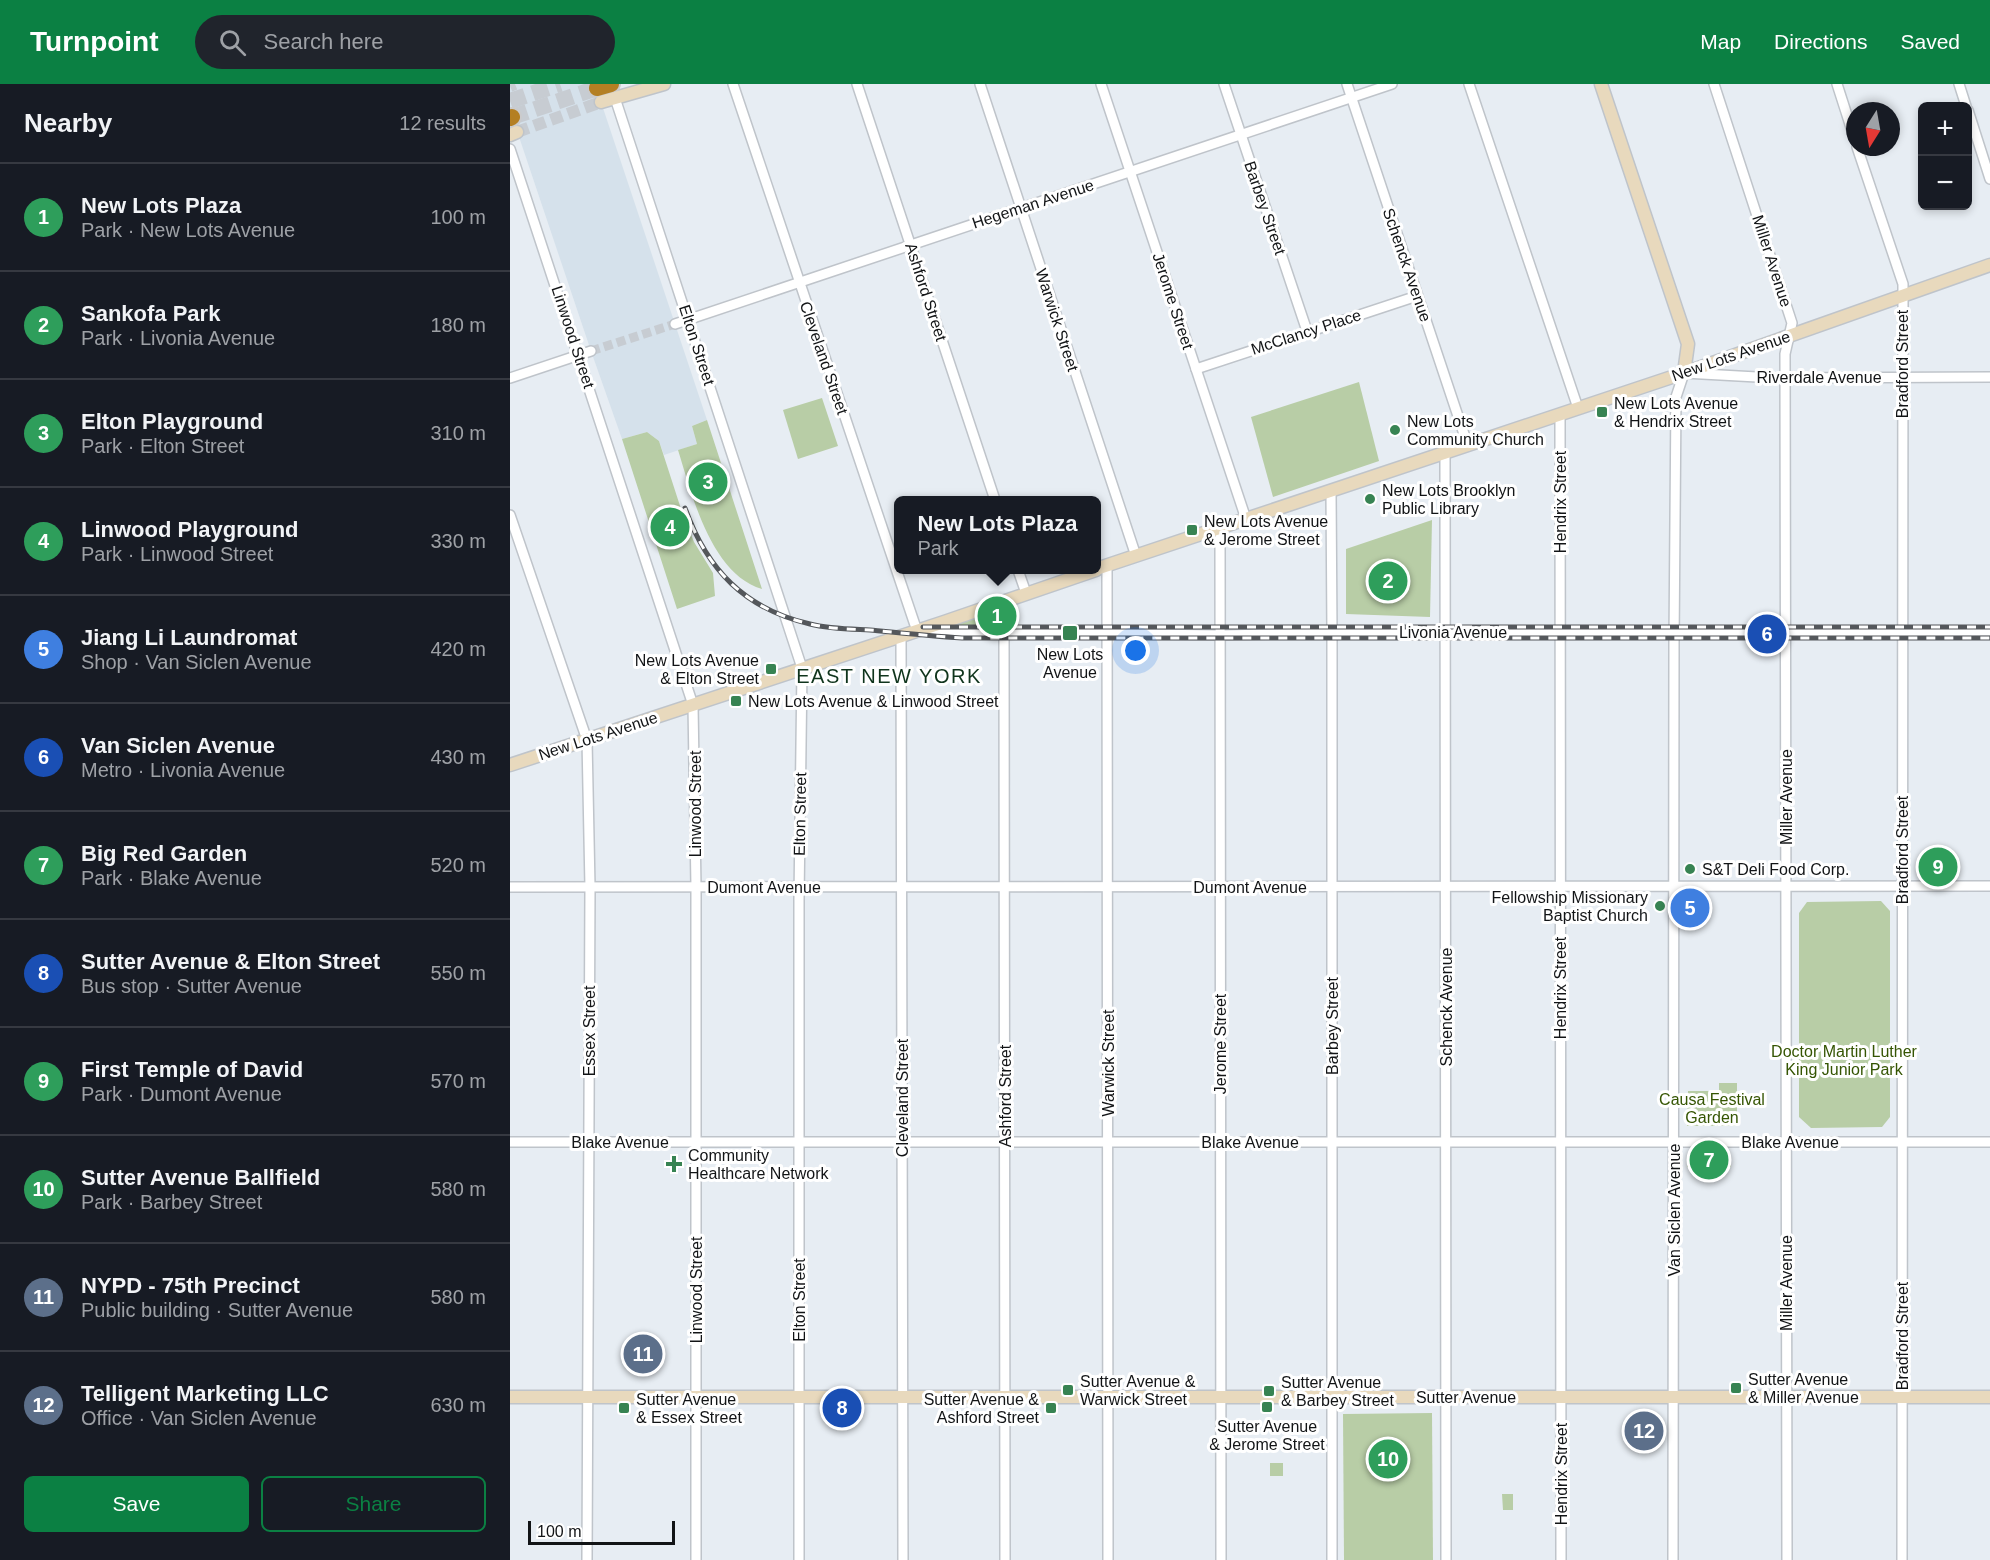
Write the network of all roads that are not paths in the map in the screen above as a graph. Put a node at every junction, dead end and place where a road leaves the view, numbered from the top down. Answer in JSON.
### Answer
{"nodes":[{"id":1,"x":664,"y":84,"type":"edge"},
{"id":2,"x":733,"y":84,"type":"edge"},
{"id":3,"x":857,"y":84,"type":"edge"},
{"id":4,"x":980,"y":84,"type":"edge"},
{"id":5,"x":1101,"y":84,"type":"edge"},
{"id":6,"x":1224,"y":84,"type":"edge"},
{"id":7,"x":1347,"y":84,"type":"edge"},
{"id":8,"x":1392,"y":84,"type":"edge"},
{"id":9,"x":1469,"y":84,"type":"edge"},
{"id":10,"x":1601,"y":84,"type":"edge"},
{"id":11,"x":1714,"y":84,"type":"edge"},
{"id":12,"x":1837,"y":84,"type":"edge"},
{"id":13,"x":1959,"y":84,"type":"edge"},
{"id":14,"x":606,"y":93,"type":"edge"},
{"id":15,"x":1351,"y":98,"type":"junction"},
{"id":16,"x":1965,"y":102,"type":"edge"},
{"id":17,"x":1846,"y":112,"type":"edge"},
{"id":18,"x":1972,"y":123,"type":"edge"},
{"id":19,"x":1240,"y":134,"type":"junction"},
{"id":20,"x":510,"y":149,"type":"edge"},
{"id":21,"x":1860,"y":156,"type":"edge"},
{"id":22,"x":1130,"y":171,"type":"junction"},
{"id":23,"x":1990,"y":179,"type":"edge"},
{"id":24,"x":1020,"y":208,"type":"junction"},
{"id":25,"x":910,"y":245,"type":"junction"},
{"id":26,"x":1990,"y":265,"type":"edge"},
{"id":27,"x":799,"y":282,"type":"junction"},
{"id":28,"x":1417,"y":296,"type":"junction"},
{"id":29,"x":1902,"y":296,"type":"junction"},
{"id":30,"x":689,"y":319,"type":"junction"},
{"id":31,"x":675,"y":324,"type":"tunnel mouth"},
{"id":32,"x":1307,"y":331,"type":"junction"},
{"id":33,"x":1789,"y":336,"type":"junction"},
{"id":34,"x":591,"y":351,"type":"tunnel mouth"},
{"id":35,"x":579,"y":355,"type":"junction"},
{"id":36,"x":1196,"y":369,"type":"junction"},
{"id":37,"x":1684,"y":373,"type":"junction"},
{"id":38,"x":1990,"y":377,"type":"edge"},
{"id":39,"x":510,"y":378,"type":"edge"},
{"id":40,"x":1785,"y":378,"type":"junction"},
{"id":41,"x":1902,"y":378,"type":"junction"},
{"id":42,"x":1578,"y":408,"type":"junction"},
{"id":43,"x":1560,"y":415,"type":"junction"},
{"id":44,"x":1467,"y":446,"type":"junction"},
{"id":45,"x":1445,"y":454,"type":"junction"},
{"id":46,"x":1330,"y":491,"type":"junction"},
{"id":47,"x":993,"y":496,"type":"edge"},
{"id":48,"x":510,"y":515,"type":"edge"},
{"id":49,"x":1246,"y":519,"type":"junction"},
{"id":50,"x":1220,"y":528,"type":"junction"},
{"id":51,"x":1136,"y":556,"type":"junction"},
{"id":52,"x":894,"y":563,"type":"edge"},
{"id":53,"x":1101,"y":568,"type":"edge"},
{"id":54,"x":898,"y":574,"type":"edge"},
{"id":55,"x":1019,"y":574,"type":"edge"},
{"id":56,"x":1082,"y":574,"type":"edge"},
{"id":57,"x":1101,"y":574,"type":"edge"},
{"id":58,"x":1026,"y":593,"type":"junction"},
{"id":59,"x":917,"y":631,"type":"junction"},
{"id":60,"x":1902,"y":631,"type":"junction"},
{"id":61,"x":1990,"y":631,"type":"edge"},
{"id":62,"x":1446,"y":632,"type":"junction"},
{"id":63,"x":1560,"y":632,"type":"junction"},
{"id":64,"x":1786,"y":632,"type":"junction"},
{"id":65,"x":1004,"y":633,"type":"junction"},
{"id":66,"x":1332,"y":633,"type":"junction"},
{"id":67,"x":1674,"y":633,"type":"junction"},
{"id":68,"x":1107,"y":634,"type":"junction"},
{"id":69,"x":1220,"y":634,"type":"junction"},
{"id":70,"x":901,"y":636,"type":"junction"},
{"id":71,"x":802,"y":668,"type":"junction"},
{"id":72,"x":693,"y":705,"type":"junction"},
{"id":73,"x":587,"y":740,"type":"junction"},
{"id":74,"x":510,"y":765,"type":"edge"},
{"id":75,"x":1674,"y":886,"type":"junction"},
{"id":76,"x":1902,"y":886,"type":"junction"},
{"id":77,"x":1990,"y":886,"type":"edge"},
{"id":78,"x":510,"y":887,"type":"edge"},
{"id":79,"x":590,"y":887,"type":"junction"},
{"id":80,"x":696,"y":887,"type":"junction"},
{"id":81,"x":799,"y":887,"type":"junction"},
{"id":82,"x":902,"y":887,"type":"junction"},
{"id":83,"x":1005,"y":887,"type":"junction"},
{"id":84,"x":1107,"y":887,"type":"junction"},
{"id":85,"x":1220,"y":887,"type":"junction"},
{"id":86,"x":1332,"y":887,"type":"junction"},
{"id":87,"x":1446,"y":887,"type":"junction"},
{"id":88,"x":1560,"y":887,"type":"junction"},
{"id":89,"x":1786,"y":887,"type":"junction"},
{"id":90,"x":510,"y":1142,"type":"edge"},
{"id":91,"x":589,"y":1142,"type":"junction"},
{"id":92,"x":696,"y":1142,"type":"junction"},
{"id":93,"x":799,"y":1142,"type":"junction"},
{"id":94,"x":902,"y":1142,"type":"junction"},
{"id":95,"x":1005,"y":1142,"type":"junction"},
{"id":96,"x":1108,"y":1142,"type":"junction"},
{"id":97,"x":1220,"y":1142,"type":"junction"},
{"id":98,"x":1332,"y":1142,"type":"junction"},
{"id":99,"x":1446,"y":1142,"type":"junction"},
{"id":100,"x":1560,"y":1142,"type":"junction"},
{"id":101,"x":1674,"y":1142,"type":"junction"},
{"id":102,"x":1785,"y":1142,"type":"junction"},
{"id":103,"x":1990,"y":1142,"type":"edge"},
{"id":104,"x":1901,"y":1143,"type":"junction"},
{"id":105,"x":1786,"y":1396,"type":"junction"},
{"id":106,"x":510,"y":1397,"type":"edge"},
{"id":107,"x":588,"y":1397,"type":"junction"},
{"id":108,"x":696,"y":1397,"type":"junction"},
{"id":109,"x":799,"y":1397,"type":"junction"},
{"id":110,"x":902,"y":1397,"type":"junction"},
{"id":111,"x":1005,"y":1397,"type":"junction"},
{"id":112,"x":1108,"y":1397,"type":"junction"},
{"id":113,"x":1220,"y":1397,"type":"junction"},
{"id":114,"x":1332,"y":1397,"type":"junction"},
{"id":115,"x":1446,"y":1397,"type":"junction"},
{"id":116,"x":1560,"y":1397,"type":"junction"},
{"id":117,"x":1674,"y":1397,"type":"junction"},
{"id":118,"x":1903,"y":1397,"type":"junction"},
{"id":119,"x":1990,"y":1397,"type":"edge"},
{"id":120,"x":587,"y":1560,"type":"edge"},
{"id":121,"x":696,"y":1560,"type":"edge"},
{"id":122,"x":799,"y":1560,"type":"edge"},
{"id":123,"x":903,"y":1560,"type":"edge"},
{"id":124,"x":1005,"y":1560,"type":"edge"},
{"id":125,"x":1108,"y":1560,"type":"edge"},
{"id":126,"x":1221,"y":1560,"type":"edge"},
{"id":127,"x":1332,"y":1560,"type":"edge"},
{"id":128,"x":1446,"y":1560,"type":"edge"},
{"id":129,"x":1561,"y":1560,"type":"edge"},
{"id":130,"x":1673,"y":1560,"type":"edge"},
{"id":131,"x":1787,"y":1560,"type":"edge"},
{"id":132,"x":1902,"y":1560,"type":"edge"}],
"edges":[{"from":1,"to":14,"type":"street"},
{"from":2,"to":27,"type":"street","name":"Cleveland Street"},
{"from":3,"to":25,"type":"street","name":"Ashford Street"},
{"from":4,"to":24,"type":"street","name":"Warwick Street"},
{"from":5,"to":22,"type":"street","name":"Jerome Street"},
{"from":6,"to":19,"type":"street","name":"Barbey Street"},
{"from":7,"to":15,"type":"street","name":"Schenck Avenue"},
{"from":8,"to":15,"type":"street","name":"Hegeman Avenue"},
{"from":9,"to":42,"type":"street"},
{"from":10,"to":37,"type":"street","name":"Van Siclen Avenue"},
{"from":11,"to":33,"type":"street","name":"Miller Avenue"},
{"from":12,"to":17,"type":"street"},
{"from":13,"to":16,"type":"street"},
{"from":14,"to":30,"type":"street","name":"Elton Street"},
{"from":15,"to":19,"type":"street","name":"Hegeman Avenue"},
{"from":15,"to":28,"type":"street","name":"Schenck Avenue"},
{"from":18,"to":23,"type":"street"},
{"from":19,"to":22,"type":"street","name":"Hegeman Avenue"},
{"from":19,"to":32,"type":"street","name":"Barbey Street"},
{"from":20,"to":35,"type":"street","name":"Linwood Street"},
{"from":21,"to":29,"type":"street","name":"Bradford Street"},
{"from":22,"to":24,"type":"street","name":"Hegeman Avenue"},
{"from":22,"to":36,"type":"street","name":"Jerome Street"},
{"from":24,"to":25,"type":"street","name":"Hegeman Avenue"},
{"from":24,"to":51,"type":"street","name":"Warwick Street"},
{"from":25,"to":27,"type":"street","name":"Hegeman Avenue"},
{"from":25,"to":47,"type":"street","name":"Ashford Street"},
{"from":26,"to":29,"type":"street","name":"New Lots Avenue"},
{"from":27,"to":30,"type":"street","name":"Hegeman Avenue"},
{"from":27,"to":52,"type":"street","name":"Cleveland Street"},
{"from":28,"to":32,"type":"street","name":"McClancy Place"},
{"from":28,"to":44,"type":"street","name":"Schenck Avenue"},
{"from":29,"to":33,"type":"street","name":"New Lots Avenue"},
{"from":29,"to":41,"type":"street","name":"Bradford Street"},
{"from":30,"to":31,"type":"street","name":"Hegeman Avenue"},
{"from":30,"to":71,"type":"street","name":"Elton Street"},
{"from":32,"to":36,"type":"street","name":"McClancy Place"},
{"from":33,"to":37,"type":"street","name":"New Lots Avenue"},
{"from":33,"to":40,"type":"street","name":"Miller Avenue"},
{"from":34,"to":35,"type":"street"},
{"from":35,"to":39,"type":"street"},
{"from":35,"to":72,"type":"street","name":"Linwood Street"},
{"from":36,"to":49,"type":"street","name":"Jerome Street"},
{"from":37,"to":40,"type":"street","name":"Riverdale Avenue"},
{"from":37,"to":42,"type":"street","name":"New Lots Avenue"},
{"from":37,"to":67,"type":"street","name":"Van Siclen Avenue"},
{"from":38,"to":41,"type":"street","name":"Riverdale Avenue"},
{"from":40,"to":41,"type":"street","name":"Riverdale Avenue"},
{"from":40,"to":64,"type":"street","name":"Miller Avenue"},
{"from":41,"to":60,"type":"street","name":"Bradford Street"},
{"from":42,"to":43,"type":"street","name":"New Lots Avenue"},
{"from":43,"to":44,"type":"street","name":"New Lots Avenue"},
{"from":43,"to":63,"type":"street","name":"Hendrix Street"},
{"from":44,"to":45,"type":"street","name":"New Lots Avenue"},
{"from":45,"to":46,"type":"street","name":"New Lots Avenue"},
{"from":45,"to":62,"type":"street","name":"Schenck Avenue"},
{"from":46,"to":49,"type":"street","name":"New Lots Avenue"},
{"from":46,"to":66,"type":"street","name":"Barbey Street"},
{"from":48,"to":73,"type":"street","name":"Essex Street"},
{"from":49,"to":50,"type":"street","name":"New Lots Avenue"},
{"from":50,"to":51,"type":"street","name":"New Lots Avenue"},
{"from":50,"to":69,"type":"street","name":"Jerome Street"},
{"from":51,"to":53,"type":"street","name":"New Lots Avenue"},
{"from":54,"to":59,"type":"street","name":"Cleveland Street"},
{"from":55,"to":58,"type":"street"},
{"from":56,"to":58,"type":"street","name":"New Lots Avenue"},
{"from":57,"to":68,"type":"street","name":"Warwick Street"},
{"from":58,"to":59,"type":"street","name":"New Lots Avenue"},
{"from":59,"to":65,"type":"street","name":"Livonia Avenue"},
{"from":59,"to":70,"type":"street","name":"New Lots Avenue"},
{"from":60,"to":61,"type":"street","name":"Livonia Avenue"},
{"from":60,"to":64,"type":"street","name":"Livonia Avenue"},
{"from":60,"to":76,"type":"street","name":"Bradford Street"},
{"from":62,"to":63,"type":"street","name":"Livonia Avenue"},
{"from":62,"to":66,"type":"street","name":"Livonia Avenue"},
{"from":62,"to":87,"type":"street","name":"Schenck Avenue"},
{"from":63,"to":67,"type":"street","name":"Livonia Avenue"},
{"from":63,"to":88,"type":"street","name":"Hendrix Street"},
{"from":64,"to":67,"type":"street","name":"Livonia Avenue"},
{"from":64,"to":89,"type":"street","name":"Miller Avenue"},
{"from":65,"to":68,"type":"street","name":"Livonia Avenue"},
{"from":65,"to":83,"type":"street","name":"Ashford Street"},
{"from":66,"to":69,"type":"street","name":"Livonia Avenue"},
{"from":66,"to":86,"type":"street","name":"Barbey Street"},
{"from":67,"to":75,"type":"street","name":"Van Siclen Avenue"},
{"from":68,"to":69,"type":"street","name":"Livonia Avenue"},
{"from":68,"to":84,"type":"street","name":"Warwick Street"},
{"from":69,"to":85,"type":"street","name":"Jerome Street"},
{"from":70,"to":71,"type":"street","name":"New Lots Avenue"},
{"from":70,"to":82,"type":"street","name":"Cleveland Street"},
{"from":71,"to":72,"type":"street","name":"New Lots Avenue"},
{"from":71,"to":81,"type":"street","name":"Elton Street"},
{"from":72,"to":73,"type":"street","name":"New Lots Avenue"},
{"from":72,"to":80,"type":"street","name":"Linwood Street"},
{"from":73,"to":74,"type":"street","name":"New Lots Avenue"},
{"from":73,"to":79,"type":"street","name":"Essex Street"},
{"from":75,"to":88,"type":"street","name":"Dumont Avenue"},
{"from":75,"to":89,"type":"street","name":"Dumont Avenue"},
{"from":75,"to":101,"type":"street","name":"Van Siclen Avenue"},
{"from":76,"to":77,"type":"street","name":"Dumont Avenue"},
{"from":76,"to":89,"type":"street","name":"Dumont Avenue"},
{"from":76,"to":104,"type":"street","name":"Bradford Street"},
{"from":78,"to":79,"type":"street","name":"Dumont Avenue"},
{"from":79,"to":80,"type":"street","name":"Dumont Avenue"},
{"from":79,"to":91,"type":"street","name":"Essex Street"},
{"from":80,"to":81,"type":"street","name":"Dumont Avenue"},
{"from":80,"to":92,"type":"street","name":"Linwood Street"},
{"from":81,"to":82,"type":"street","name":"Dumont Avenue"},
{"from":81,"to":93,"type":"street","name":"Elton Street"},
{"from":82,"to":83,"type":"street","name":"Dumont Avenue"},
{"from":82,"to":94,"type":"street","name":"Cleveland Street"},
{"from":83,"to":84,"type":"street","name":"Dumont Avenue"},
{"from":83,"to":95,"type":"street","name":"Ashford Street"},
{"from":84,"to":85,"type":"street","name":"Dumont Avenue"},
{"from":84,"to":96,"type":"street","name":"Warwick Street"},
{"from":85,"to":86,"type":"street","name":"Dumont Avenue"},
{"from":85,"to":97,"type":"street","name":"Jerome Street"},
{"from":86,"to":87,"type":"street","name":"Dumont Avenue"},
{"from":86,"to":98,"type":"street","name":"Barbey Street"},
{"from":87,"to":88,"type":"street","name":"Dumont Avenue"},
{"from":87,"to":99,"type":"street","name":"Schenck Avenue"},
{"from":88,"to":100,"type":"street","name":"Hendrix Street"},
{"from":89,"to":102,"type":"street","name":"Miller Avenue"},
{"from":90,"to":91,"type":"street","name":"Blake Avenue"},
{"from":91,"to":92,"type":"street","name":"Blake Avenue"},
{"from":91,"to":107,"type":"street","name":"Essex Street"},
{"from":92,"to":93,"type":"street","name":"Blake Avenue"},
{"from":92,"to":108,"type":"street","name":"Linwood Street"},
{"from":93,"to":94,"type":"street","name":"Blake Avenue"},
{"from":93,"to":109,"type":"street","name":"Elton Street"},
{"from":94,"to":95,"type":"street","name":"Blake Avenue"},
{"from":94,"to":110,"type":"street","name":"Cleveland Street"},
{"from":95,"to":96,"type":"street","name":"Blake Avenue"},
{"from":95,"to":111,"type":"street","name":"Ashford Street"},
{"from":96,"to":97,"type":"street","name":"Blake Avenue"},
{"from":96,"to":112,"type":"street","name":"Warwick Street"},
{"from":97,"to":98,"type":"street","name":"Blake Avenue"},
{"from":97,"to":113,"type":"street","name":"Jerome Street"},
{"from":98,"to":99,"type":"street","name":"Blake Avenue"},
{"from":98,"to":114,"type":"street","name":"Barbey Street"},
{"from":99,"to":100,"type":"street","name":"Blake Avenue"},
{"from":99,"to":115,"type":"street","name":"Schenck Avenue"},
{"from":100,"to":101,"type":"street","name":"Blake Avenue"},
{"from":100,"to":116,"type":"street","name":"Hendrix Street"},
{"from":101,"to":102,"type":"street","name":"Blake Avenue"},
{"from":101,"to":117,"type":"street","name":"Van Siclen Avenue"},
{"from":102,"to":104,"type":"street","name":"Blake Avenue"},
{"from":102,"to":105,"type":"street","name":"Miller Avenue"},
{"from":103,"to":104,"type":"street","name":"Blake Avenue"},
{"from":104,"to":118,"type":"street","name":"Bradford Street"},
{"from":105,"to":117,"type":"street","name":"Sutter Avenue"},
{"from":105,"to":118,"type":"street","name":"Sutter Avenue"},
{"from":105,"to":131,"type":"street","name":"Miller Avenue"},
{"from":106,"to":107,"type":"street","name":"Sutter Avenue"},
{"from":107,"to":108,"type":"street","name":"Sutter Avenue"},
{"from":107,"to":120,"type":"street","name":"Essex Street"},
{"from":108,"to":109,"type":"street","name":"Sutter Avenue"},
{"from":108,"to":121,"type":"street","name":"Linwood Street"},
{"from":109,"to":110,"type":"street","name":"Sutter Avenue"},
{"from":109,"to":122,"type":"street","name":"Elton Street"},
{"from":110,"to":111,"type":"street","name":"Sutter Avenue"},
{"from":110,"to":123,"type":"street","name":"Cleveland Street"},
{"from":111,"to":112,"type":"street","name":"Sutter Avenue"},
{"from":111,"to":124,"type":"street","name":"Ashford Street"},
{"from":112,"to":113,"type":"street","name":"Sutter Avenue"},
{"from":112,"to":125,"type":"street","name":"Warwick Street"},
{"from":113,"to":114,"type":"street","name":"Sutter Avenue"},
{"from":113,"to":126,"type":"street","name":"Jerome Street"},
{"from":114,"to":115,"type":"street","name":"Sutter Avenue"},
{"from":114,"to":127,"type":"street","name":"Barbey Street"},
{"from":115,"to":116,"type":"street","name":"Sutter Avenue"},
{"from":115,"to":128,"type":"street","name":"Schenck Avenue"},
{"from":116,"to":117,"type":"street","name":"Sutter Avenue"},
{"from":116,"to":129,"type":"street","name":"Hendrix Street"},
{"from":117,"to":130,"type":"street","name":"Van Siclen Avenue"},
{"from":118,"to":119,"type":"street","name":"Sutter Avenue"},
{"from":118,"to":132,"type":"street","name":"Bradford Street"}]}
